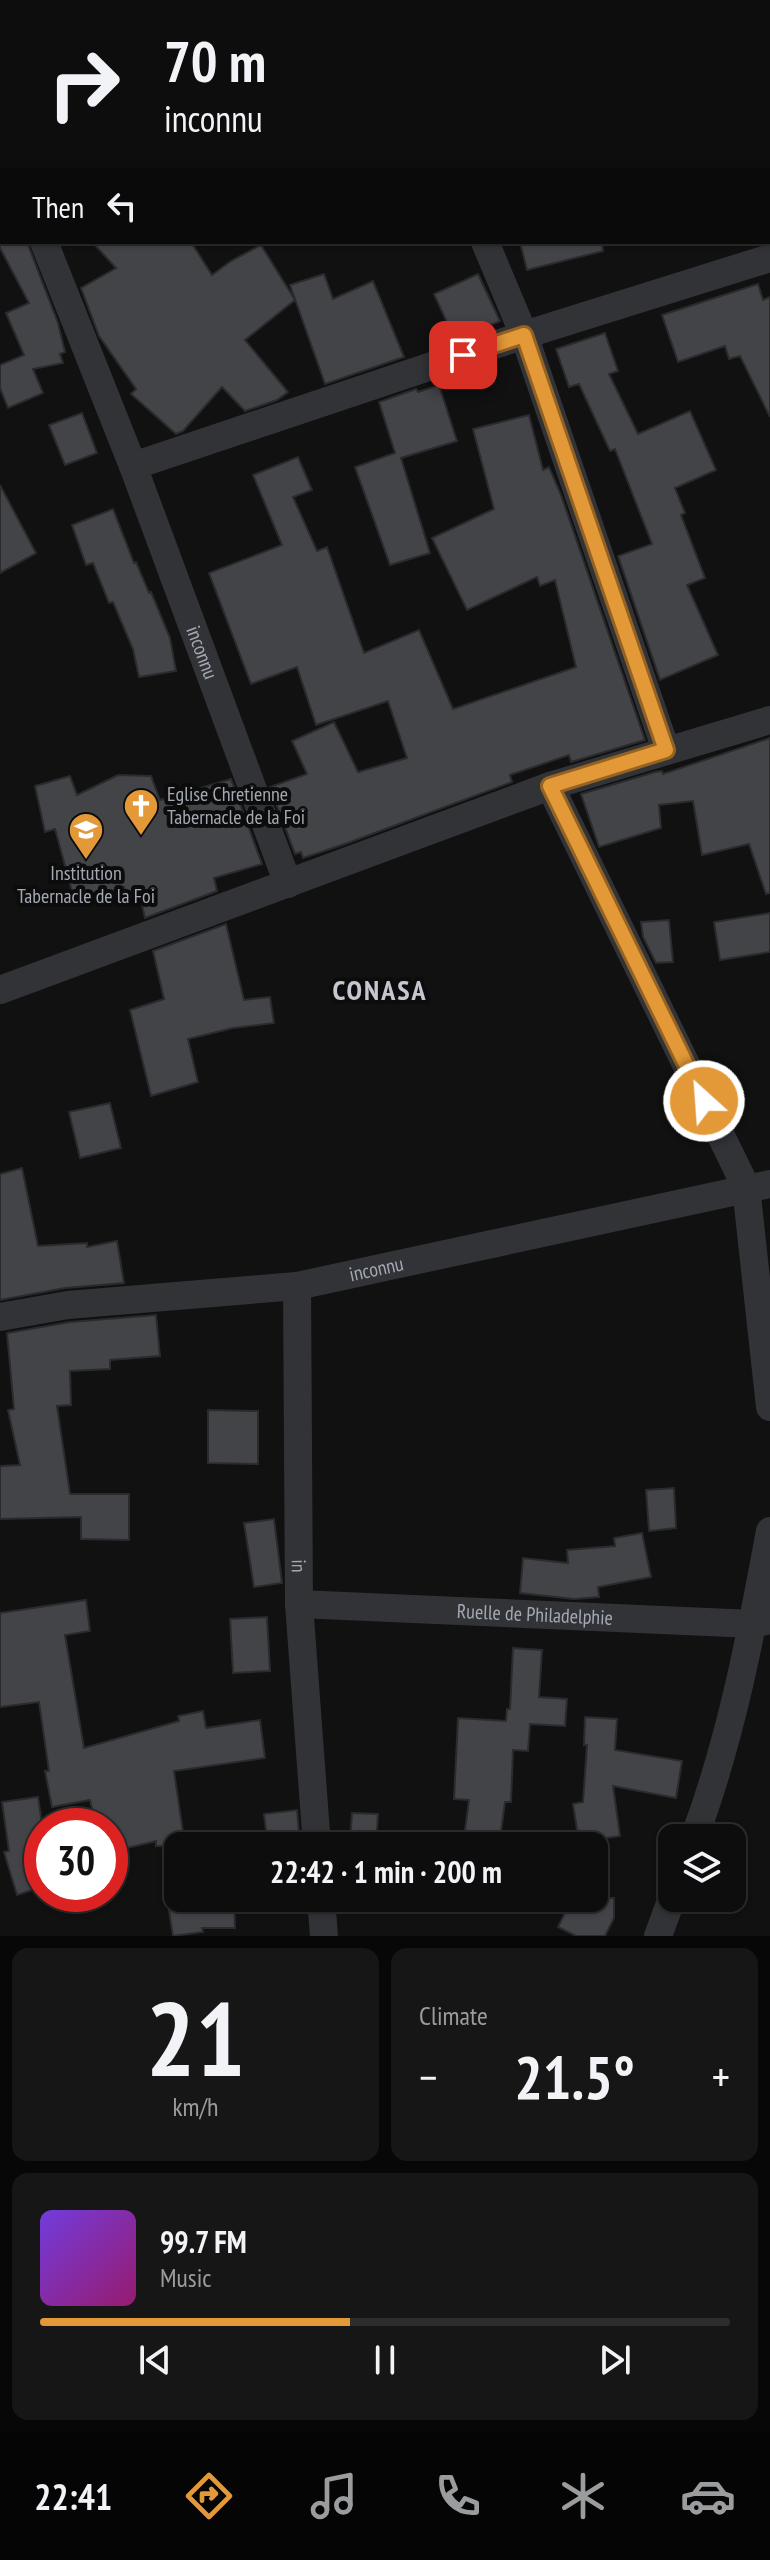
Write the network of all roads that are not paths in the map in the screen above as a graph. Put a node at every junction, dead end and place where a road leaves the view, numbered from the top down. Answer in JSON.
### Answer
{"nodes":[{"id":1,"x":45,"y":244,"type":"edge"},
{"id":2,"x":486,"y":244,"type":"edge"},
{"id":3,"x":770,"y":258,"type":"edge"},
{"id":4,"x":524,"y":335,"type":"junction"},
{"id":5,"x":133,"y":466,"type":"junction"},
{"id":6,"x":770,"y":720,"type":"edge"},
{"id":7,"x":666,"y":750,"type":"junction"},
{"id":8,"x":550,"y":786,"type":"junction"},
{"id":9,"x":288,"y":884,"type":"junction"},
{"id":10,"x":0,"y":990,"type":"edge"},
{"id":11,"x":758,"y":1186,"type":"edge"},
{"id":12,"x":297,"y":1286,"type":"junction"},
{"id":13,"x":0,"y":1317,"type":"edge"},
{"id":14,"x":770,"y":1407,"type":"edge"},
{"id":15,"x":770,"y":1531,"type":"edge"},
{"id":16,"x":299,"y":1604,"type":"junction"},
{"id":17,"x":761,"y":1622,"type":"edge"},
{"id":18,"x":699,"y":1824,"type":"edge"},
{"id":19,"x":316,"y":1832,"type":"edge"},
{"id":20,"x":322,"y":1912,"type":"edge"},
{"id":21,"x":667,"y":1912,"type":"edge"},
{"id":22,"x":324,"y":1936,"type":"edge"},
{"id":23,"x":658,"y":1936,"type":"edge"}],
"edges":[{"from":1,"to":5,"type":"street","name":"inconnu"},
{"from":2,"to":4,"type":"street"},
{"from":3,"to":4,"type":"street"},
{"from":4,"to":5,"type":"street"},
{"from":4,"to":7,"type":"street"},
{"from":5,"to":9,"type":"street","name":"inconnu"},
{"from":6,"to":7,"type":"street"},
{"from":7,"to":8,"type":"street"},
{"from":8,"to":9,"type":"street"},
{"from":8,"to":11,"type":"street"},
{"from":9,"to":10,"type":"street"},
{"from":11,"to":12,"type":"street","name":"inconnu"},
{"from":11,"to":14,"type":"street"},
{"from":12,"to":13,"type":"street","name":"inconnu"},
{"from":12,"to":16,"type":"street","name":"in"},
{"from":15,"to":17,"type":"street"},
{"from":16,"to":17,"type":"street","name":"Ruelle de Philadelphie"},
{"from":16,"to":19,"type":"street","name":"in"},
{"from":17,"to":18,"type":"street"},
{"from":20,"to":22,"type":"street"},
{"from":21,"to":23,"type":"street"}]}
